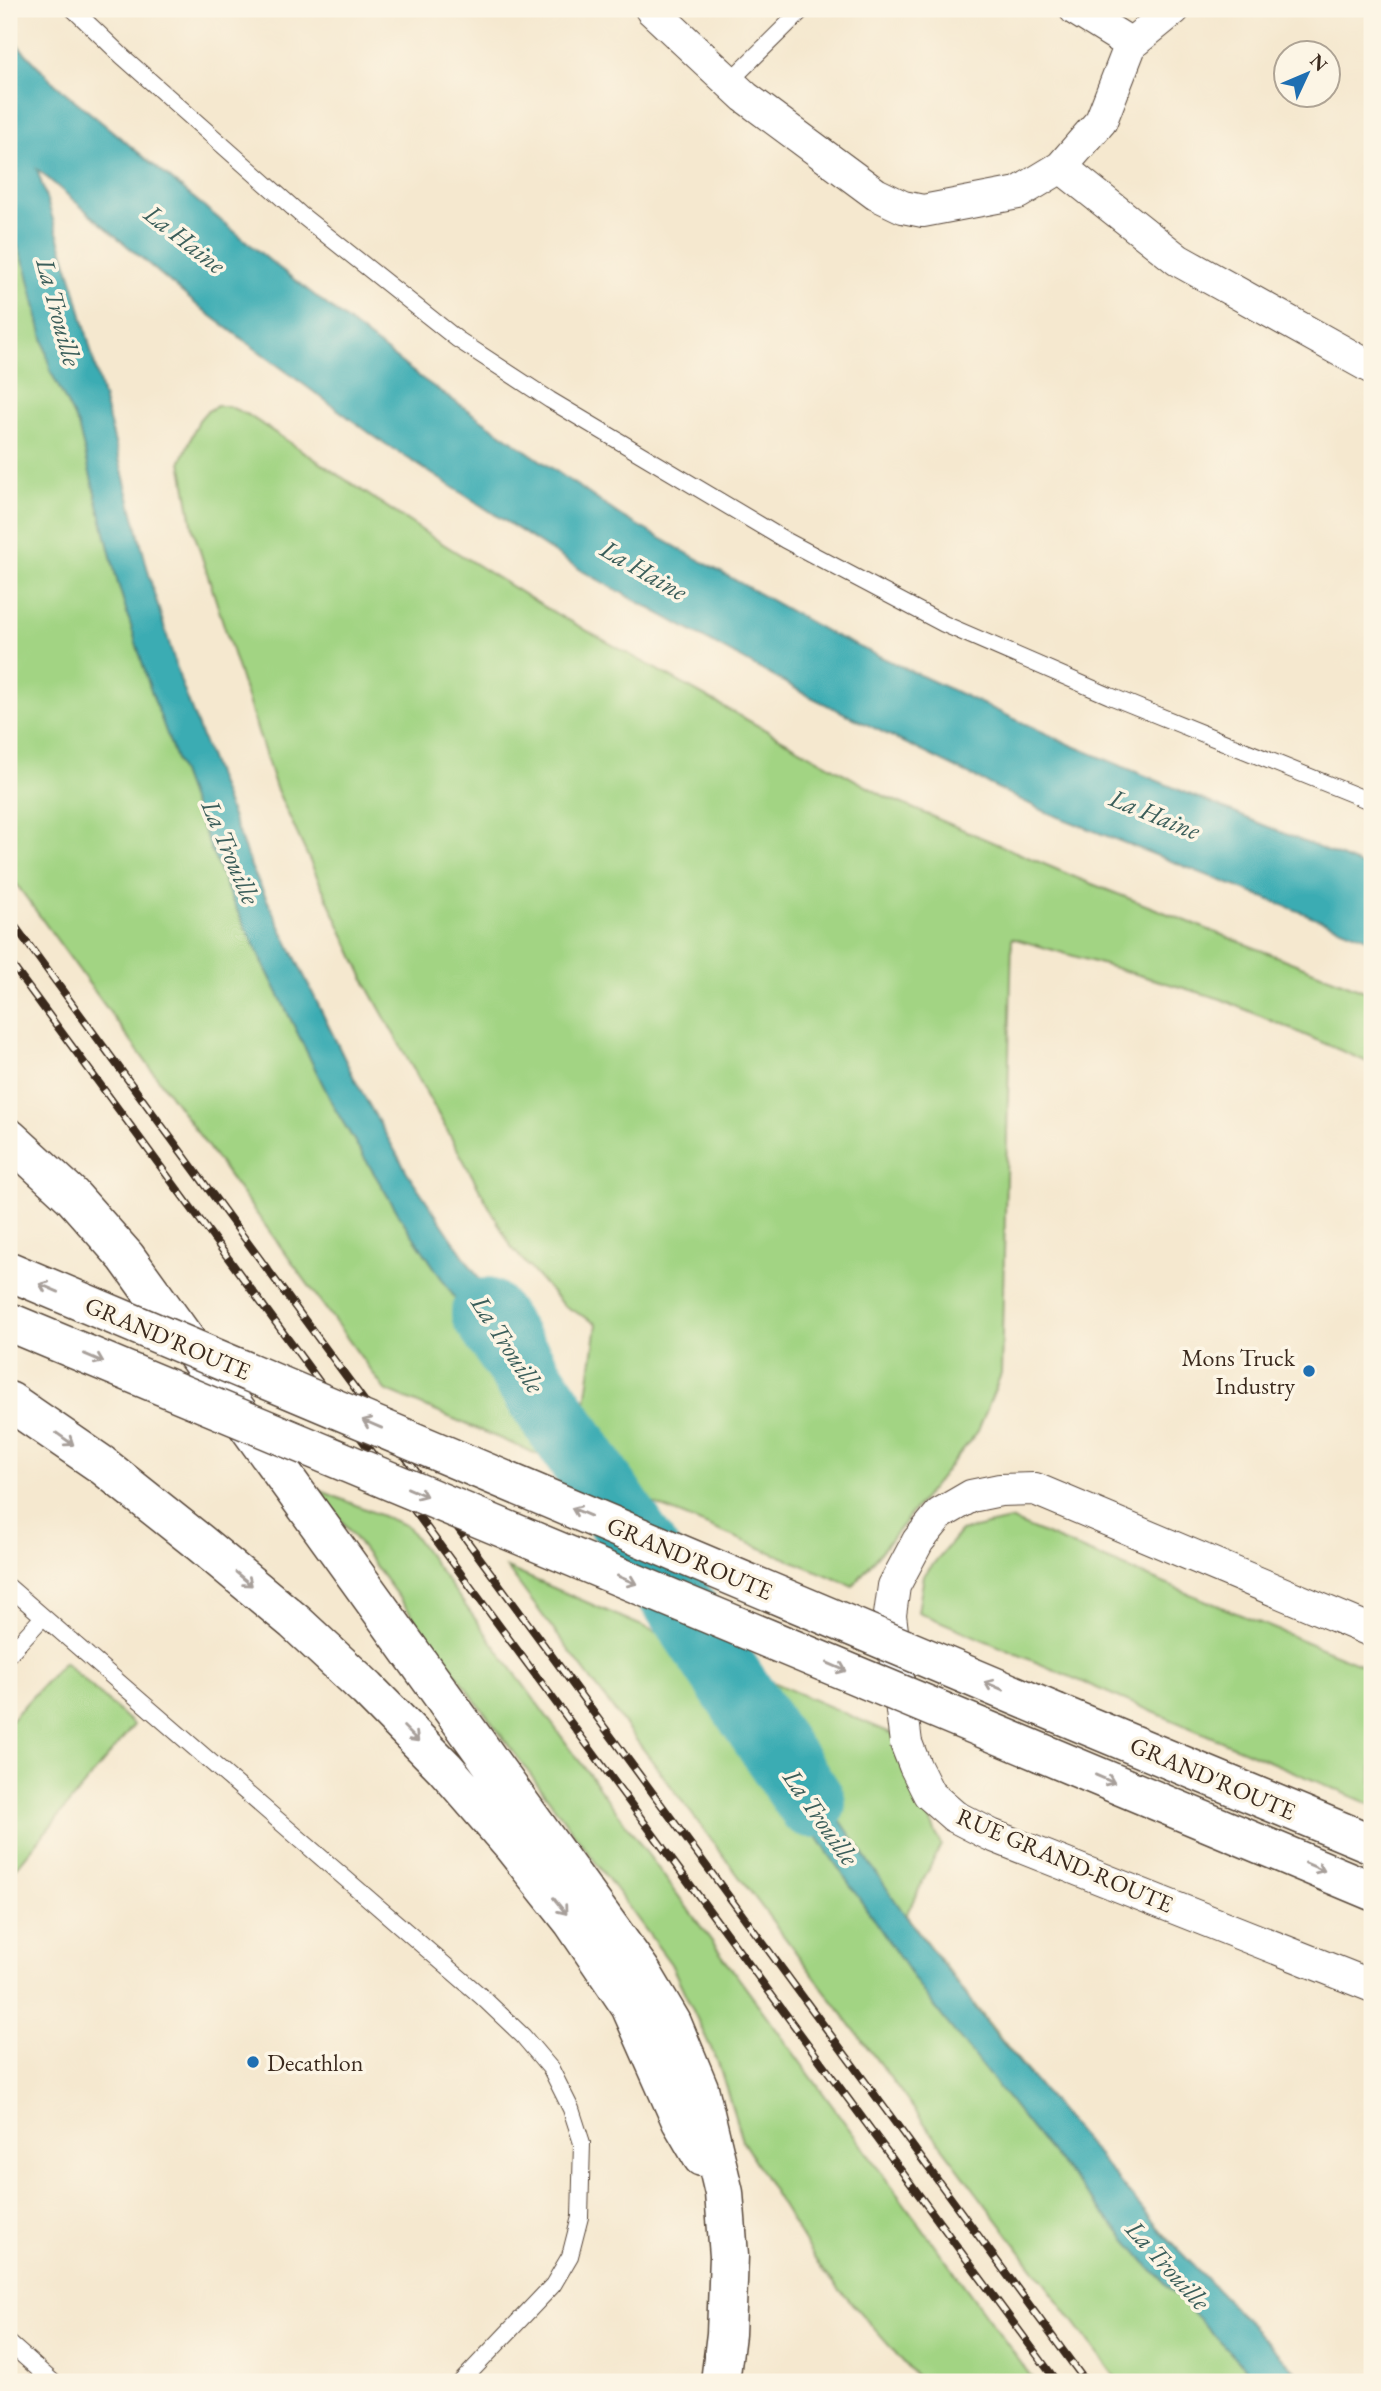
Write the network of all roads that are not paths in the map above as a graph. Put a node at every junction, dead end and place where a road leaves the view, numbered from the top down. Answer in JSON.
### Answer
{"nodes":[{"id":1,"x":73,"y":9,"type":"edge"},
{"id":2,"x":651,"y":9,"type":"edge"},
{"id":3,"x":803,"y":9,"type":"edge"},
{"id":4,"x":1075,"y":9,"type":"edge"},
{"id":5,"x":1174,"y":9,"type":"edge"},
{"id":6,"x":1131,"y":44,"type":"junction"},
{"id":7,"x":729,"y":82,"type":"junction"},
{"id":8,"x":1061,"y":167,"type":"junction"},
{"id":9,"x":1372,"y":368,"type":"edge"},
{"id":10,"x":1372,"y":802,"type":"edge"},
{"id":11,"x":9,"y":1138,"type":"edge"},
{"id":12,"x":9,"y":1270,"type":"edge"},
{"id":13,"x":9,"y":1322,"type":"edge"},
{"id":14,"x":9,"y":1401,"type":"edge"},
{"id":15,"x":9,"y":1587,"type":"edge"},
{"id":16,"x":43,"y":1617,"type":"junction"},
{"id":17,"x":1372,"y":1631,"type":"edge"},
{"id":18,"x":9,"y":1654,"type":"edge"},
{"id":19,"x":1372,"y":1844,"type":"edge"},
{"id":20,"x":1372,"y":1891,"type":"edge"},
{"id":21,"x":1372,"y":1986,"type":"edge"},
{"id":22,"x":724,"y":2193,"type":"junction"},
{"id":23,"x":9,"y":2343,"type":"edge"},
{"id":24,"x":53,"y":2382,"type":"edge"},
{"id":25,"x":461,"y":2382,"type":"edge"},
{"id":26,"x":720,"y":2382,"type":"edge"}],
"edges":[{"from":1,"to":10,"type":"lane"},
{"from":2,"to":7,"type":"street"},
{"from":3,"to":7,"type":"lane"},
{"from":4,"to":6,"type":"street"},
{"from":5,"to":6,"type":"street"},
{"from":6,"to":8,"type":"street"},
{"from":7,"to":8,"type":"street"},
{"from":8,"to":9,"type":"street"},
{"from":11,"to":22,"type":"main road"},
{"from":19,"to":12,"type":"main road","name":"GRAND'ROUTE","one_way":true,"bridge":true},
{"from":13,"to":20,"type":"main road","name":"GRAND'ROUTE","one_way":true,"bridge":true},
{"from":14,"to":22,"type":"main road","one_way":true},
{"from":15,"to":16,"type":"lane"},
{"from":16,"to":18,"type":"lane"},
{"from":16,"to":25,"type":"lane"},
{"from":17,"to":21,"type":"street","name":"RUE GRAND-ROUTE"},
{"from":22,"to":26,"type":"main road"},
{"from":23,"to":24,"type":"lane"}]}
